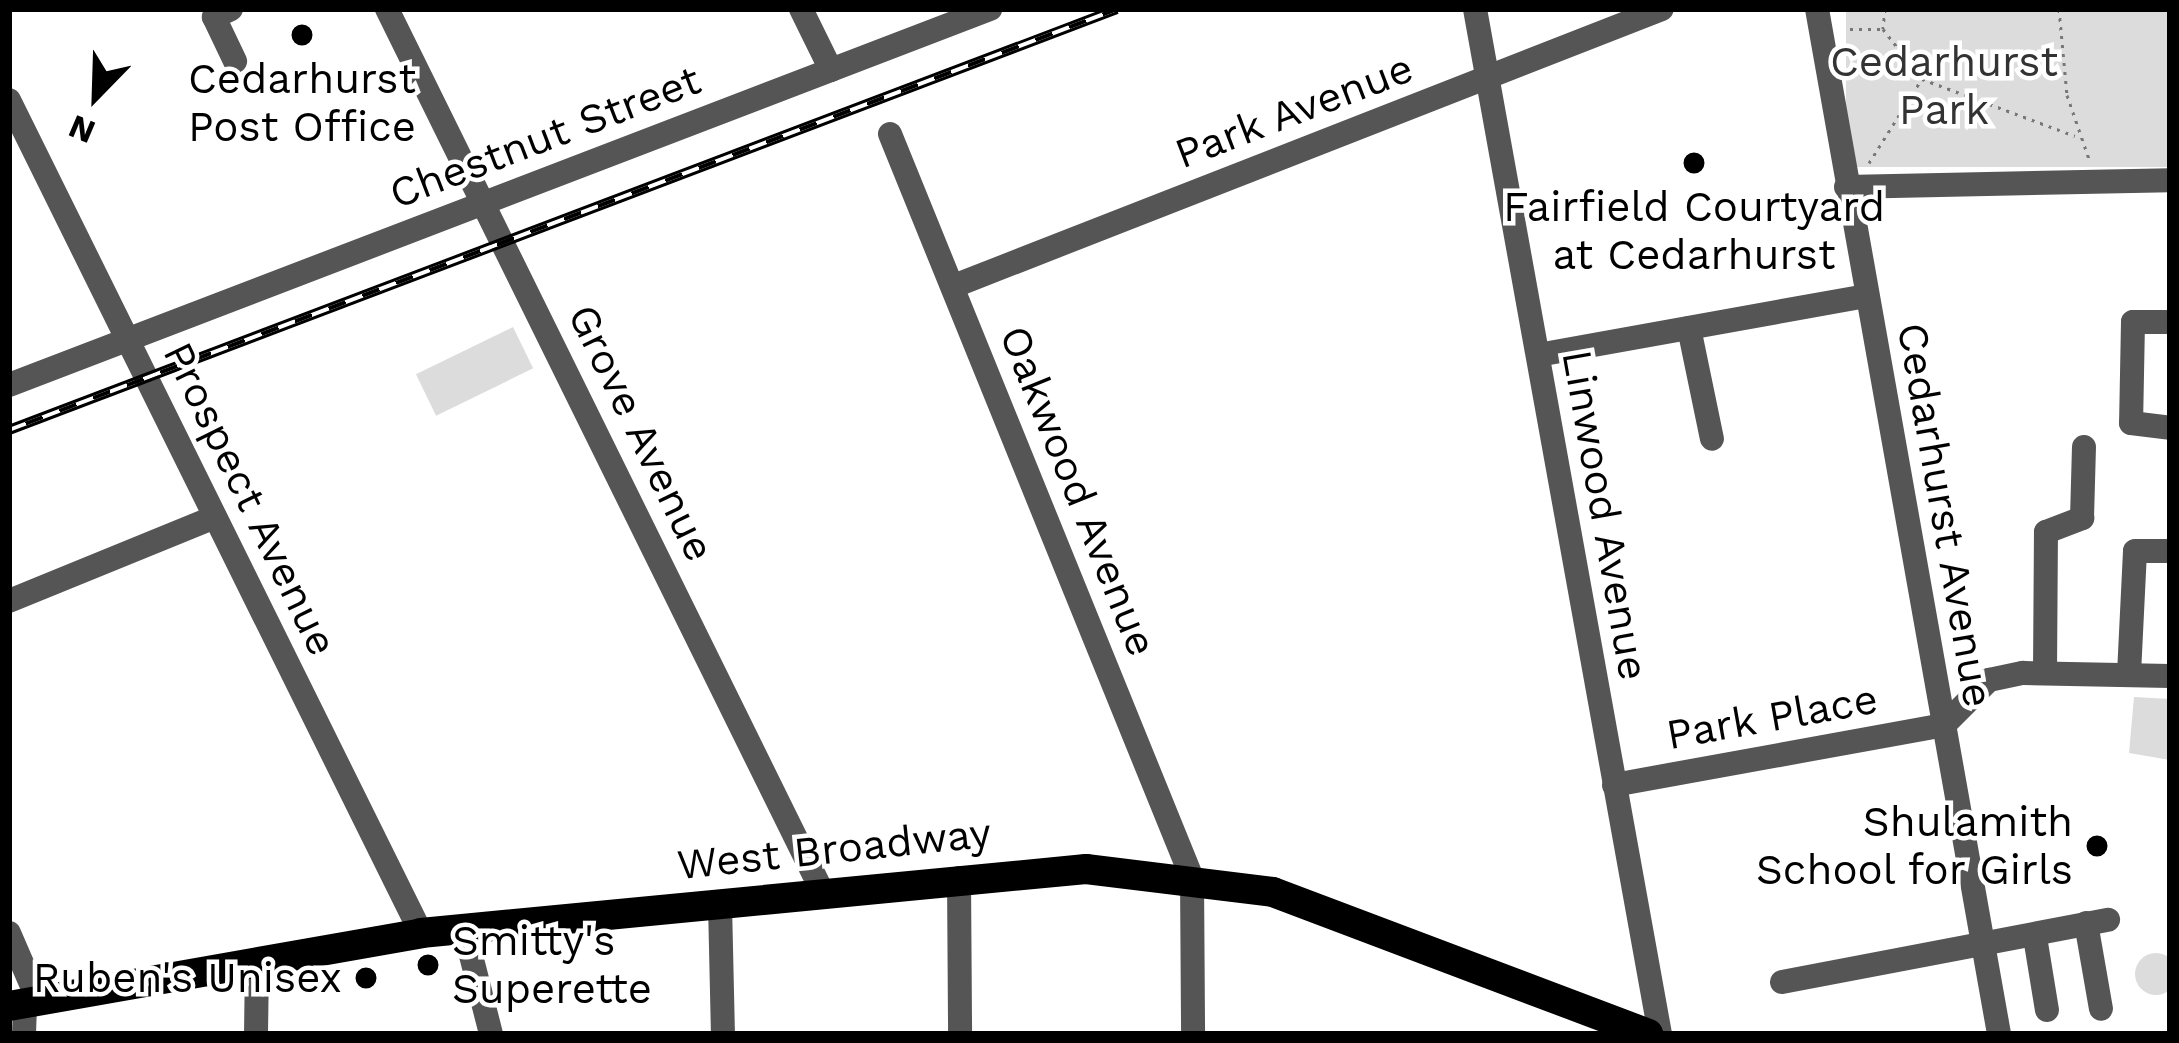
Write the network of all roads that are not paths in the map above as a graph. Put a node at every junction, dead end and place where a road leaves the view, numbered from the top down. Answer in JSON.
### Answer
{"nodes":[{"id":1,"x":231,"y":9,"type":"edge"},
{"id":2,"x":387,"y":9,"type":"edge"},
{"id":3,"x":801,"y":9,"type":"edge"},
{"id":4,"x":990,"y":9,"type":"edge"},
{"id":5,"x":1475,"y":9,"type":"edge"},
{"id":6,"x":1662,"y":9,"type":"edge"},
{"id":7,"x":1817,"y":9,"type":"edge"},
{"id":8,"x":235,"y":61,"type":"dead end"},
{"id":9,"x":830,"y":70,"type":"junction"},
{"id":10,"x":1488,"y":77,"type":"junction"},
{"id":11,"x":9,"y":100,"type":"edge"},
{"id":12,"x":890,"y":134,"type":"dead end"},
{"id":13,"x":2170,"y":180,"type":"edge"},
{"id":14,"x":1846,"y":187,"type":"junction"},
{"id":15,"x":482,"y":202,"type":"junction"},
{"id":16,"x":954,"y":286,"type":"junction"},
{"id":17,"x":1865,"y":296,"type":"junction"},
{"id":18,"x":2170,"y":322,"type":"edge"},
{"id":19,"x":1689,"y":328,"type":"junction"},
{"id":20,"x":128,"y":338,"type":"junction"},
{"id":21,"x":1538,"y":355,"type":"junction"},
{"id":22,"x":9,"y":385,"type":"edge"},
{"id":23,"x":2170,"y":428,"type":"edge"},
{"id":24,"x":1712,"y":439,"type":"dead end"},
{"id":25,"x":2084,"y":447,"type":"dead end"},
{"id":26,"x":215,"y":518,"type":"junction"},
{"id":27,"x":2170,"y":551,"type":"edge"},
{"id":28,"x":9,"y":601,"type":"edge"},
{"id":29,"x":2045,"y":672,"type":"junction"},
{"id":30,"x":2129,"y":674,"type":"junction"},
{"id":31,"x":2170,"y":676,"type":"edge"},
{"id":32,"x":1943,"y":725,"type":"junction"},
{"id":33,"x":1614,"y":785,"type":"junction"},
{"id":34,"x":959,"y":878,"type":"junction"},
{"id":35,"x":1192,"y":878,"type":"junction"},
{"id":36,"x":823,"y":893,"type":"junction"},
{"id":37,"x":720,"y":904,"type":"junction"},
{"id":38,"x":464,"y":928,"type":"junction"},
{"id":39,"x":9,"y":933,"type":"edge"},
{"id":40,"x":421,"y":933,"type":"junction"},
{"id":41,"x":2035,"y":937,"type":"junction"},
{"id":42,"x":1984,"y":946,"type":"junction"},
{"id":43,"x":257,"y":964,"type":"junction"},
{"id":44,"x":1782,"y":982,"type":"dead end"},
{"id":45,"x":2101,"y":1009,"type":"dead end"},
{"id":46,"x":2047,"y":1010,"type":"dead end"},
{"id":47,"x":24,"y":1011,"type":"edge"},
{"id":48,"x":1587,"y":1023,"type":"edge"},
{"id":49,"x":256,"y":1034,"type":"edge"},
{"id":50,"x":490,"y":1034,"type":"edge"},
{"id":51,"x":723,"y":1034,"type":"edge"},
{"id":52,"x":960,"y":1034,"type":"edge"},
{"id":53,"x":1193,"y":1034,"type":"edge"},
{"id":54,"x":1648,"y":1034,"type":"edge"},
{"id":55,"x":1660,"y":1034,"type":"edge"},
{"id":56,"x":1999,"y":1034,"type":"edge"}],
"edges":[{"from":1,"to":8,"type":"street"},
{"from":2,"to":15,"type":"street","name":"Grove Avenue"},
{"from":3,"to":9,"type":"street"},
{"from":4,"to":9,"type":"street","name":"Chestnut Street"},
{"from":5,"to":10,"type":"street","name":"Linwood Avenue"},
{"from":6,"to":10,"type":"street","name":"Park Avenue"},
{"from":7,"to":14,"type":"street","name":"Cedarhurst Avenue"},
{"from":9,"to":15,"type":"street","name":"Chestnut Street"},
{"from":10,"to":16,"type":"street","name":"Park Avenue"},
{"from":10,"to":21,"type":"street","name":"Linwood Avenue"},
{"from":11,"to":20,"type":"street","name":"Prospect Avenue"},
{"from":12,"to":16,"type":"street","name":"Oakwood Avenue"},
{"from":13,"to":14,"type":"street"},
{"from":14,"to":17,"type":"street","name":"Cedarhurst Avenue"},
{"from":15,"to":20,"type":"street","name":"Chestnut Street"},
{"from":15,"to":36,"type":"street","name":"Grove Avenue"},
{"from":16,"to":35,"type":"street","name":"Oakwood Avenue"},
{"from":17,"to":19,"type":"street"},
{"from":17,"to":32,"type":"street","name":"Cedarhurst Avenue"},
{"from":18,"to":23,"type":"street"},
{"from":19,"to":21,"type":"street"},
{"from":19,"to":24,"type":"street"},
{"from":20,"to":22,"type":"street","name":"Chestnut Street"},
{"from":20,"to":26,"type":"street","name":"Prospect Avenue"},
{"from":21,"to":33,"type":"street","name":"Linwood Avenue"},
{"from":25,"to":29,"type":"street"},
{"from":26,"to":28,"type":"street"},
{"from":26,"to":40,"type":"street","name":"Prospect Avenue"},
{"from":27,"to":30,"type":"street"},
{"from":29,"to":30,"type":"street"},
{"from":29,"to":32,"type":"street"},
{"from":30,"to":31,"type":"street"},
{"from":32,"to":33,"type":"street","name":"Park Place"},
{"from":32,"to":42,"type":"street","name":"Cedarhurst Avenue"},
{"from":33,"to":55,"type":"street","name":"Linwood Avenue"},
{"from":34,"to":35,"type":"main road","name":"West Broadway"},
{"from":34,"to":36,"type":"main road","name":"West Broadway"},
{"from":34,"to":52,"type":"street"},
{"from":35,"to":48,"type":"main road","name":"West Broadway"},
{"from":35,"to":53,"type":"street"},
{"from":36,"to":37,"type":"main road","name":"West Broadway"},
{"from":37,"to":38,"type":"main road","name":"West Broadway"},
{"from":37,"to":51,"type":"street"},
{"from":38,"to":40,"type":"main road","name":"West Broadway"},
{"from":38,"to":50,"type":"street"},
{"from":39,"to":47,"type":"street"},
{"from":40,"to":43,"type":"main road","name":"West Broadway"},
{"from":41,"to":42,"type":"street"},
{"from":41,"to":45,"type":"street"},
{"from":41,"to":46,"type":"street"},
{"from":42,"to":44,"type":"street"},
{"from":42,"to":56,"type":"street","name":"Cedarhurst Avenue"},
{"from":43,"to":47,"type":"main road","name":"West Broadway"},
{"from":43,"to":49,"type":"street"},
{"from":48,"to":54,"type":"main road","name":"West Broadway"}]}
